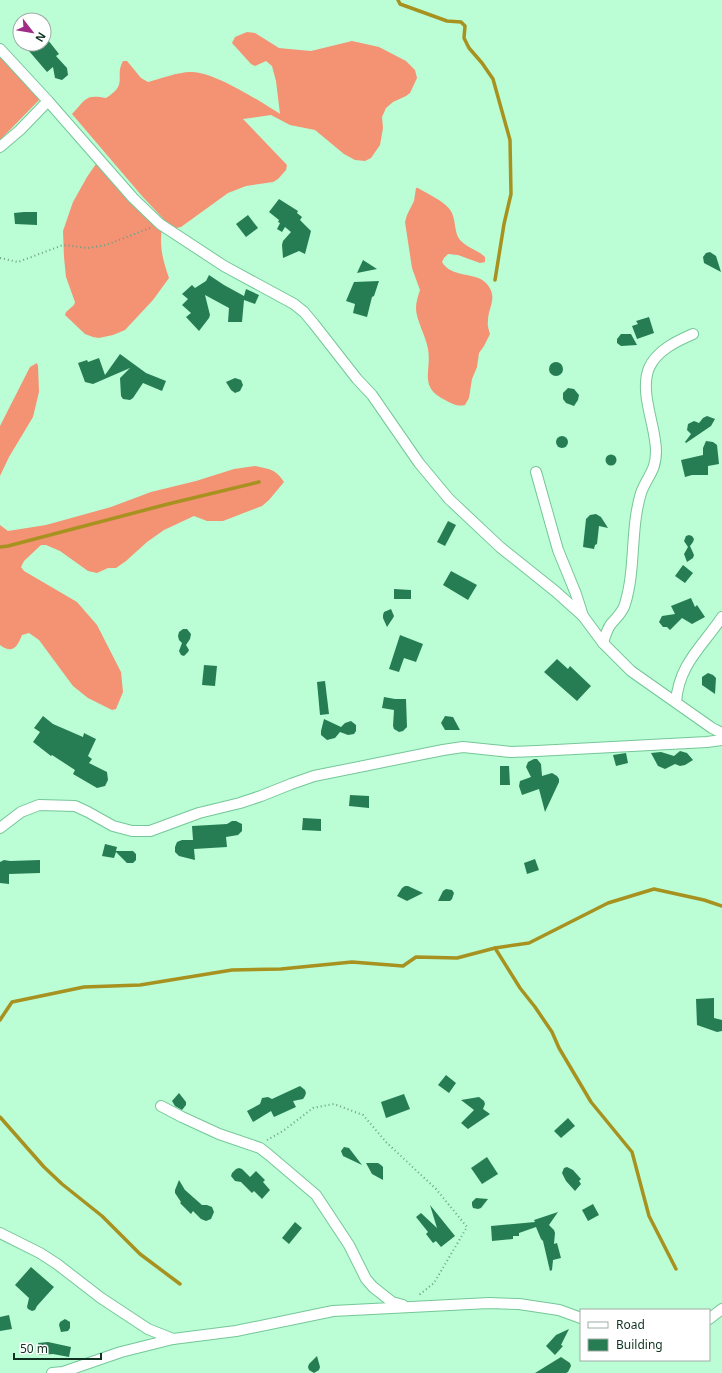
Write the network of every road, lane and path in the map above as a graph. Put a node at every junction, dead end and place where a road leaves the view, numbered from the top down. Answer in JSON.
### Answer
{"nodes":[{"id":1,"x":2,"y":51,"type":"edge"},
{"id":2,"x":48,"y":101,"type":"junction"},
{"id":3,"x":0,"y":147,"type":"edge"},
{"id":4,"x":160,"y":224,"type":"junction"},
{"id":5,"x":0,"y":258,"type":"edge"},
{"id":6,"x":693,"y":334,"type":"dead end"},
{"id":7,"x":536,"y":472,"type":"dead end"},
{"id":8,"x":583,"y":616,"type":"junction"},
{"id":9,"x":722,"y":617,"type":"edge"},
{"id":10,"x":603,"y":643,"type":"junction"},
{"id":11,"x":676,"y":702,"type":"junction"},
{"id":12,"x":722,"y":733,"type":"edge"},
{"id":13,"x":722,"y":740,"type":"edge"},
{"id":14,"x":0,"y":828,"type":"edge"},
{"id":15,"x":160,"y":1106,"type":"dead end"},
{"id":16,"x":255,"y":1146,"type":"junction"},
{"id":17,"x":0,"y":1233,"type":"edge"},
{"id":18,"x":408,"y":1307,"type":"junction"},
{"id":19,"x":722,"y":1309,"type":"edge"},
{"id":20,"x":580,"y":1318,"type":"edge"},
{"id":21,"x":710,"y":1318,"type":"edge"},
{"id":22,"x":173,"y":1339,"type":"junction"},
{"id":23,"x":52,"y":1373,"type":"edge"}],
"edges":[{"from":1,"to":2,"type":"street"},
{"from":2,"to":3,"type":"street"},
{"from":2,"to":4,"type":"street"},
{"from":4,"to":5,"type":"path"},
{"from":4,"to":8,"type":"street"},
{"from":6,"to":10,"type":"street"},
{"from":7,"to":8,"type":"street"},
{"from":8,"to":10,"type":"street"},
{"from":9,"to":11,"type":"street"},
{"from":10,"to":11,"type":"street"},
{"from":11,"to":12,"type":"street"},
{"from":13,"to":14,"type":"street"},
{"from":15,"to":16,"type":"street"},
{"from":16,"to":18,"type":"street"},
{"from":16,"to":18,"type":"path"},
{"from":17,"to":22,"type":"street"},
{"from":18,"to":20,"type":"street"},
{"from":18,"to":22,"type":"street"},
{"from":19,"to":21,"type":"street"},
{"from":22,"to":23,"type":"street"}]}
